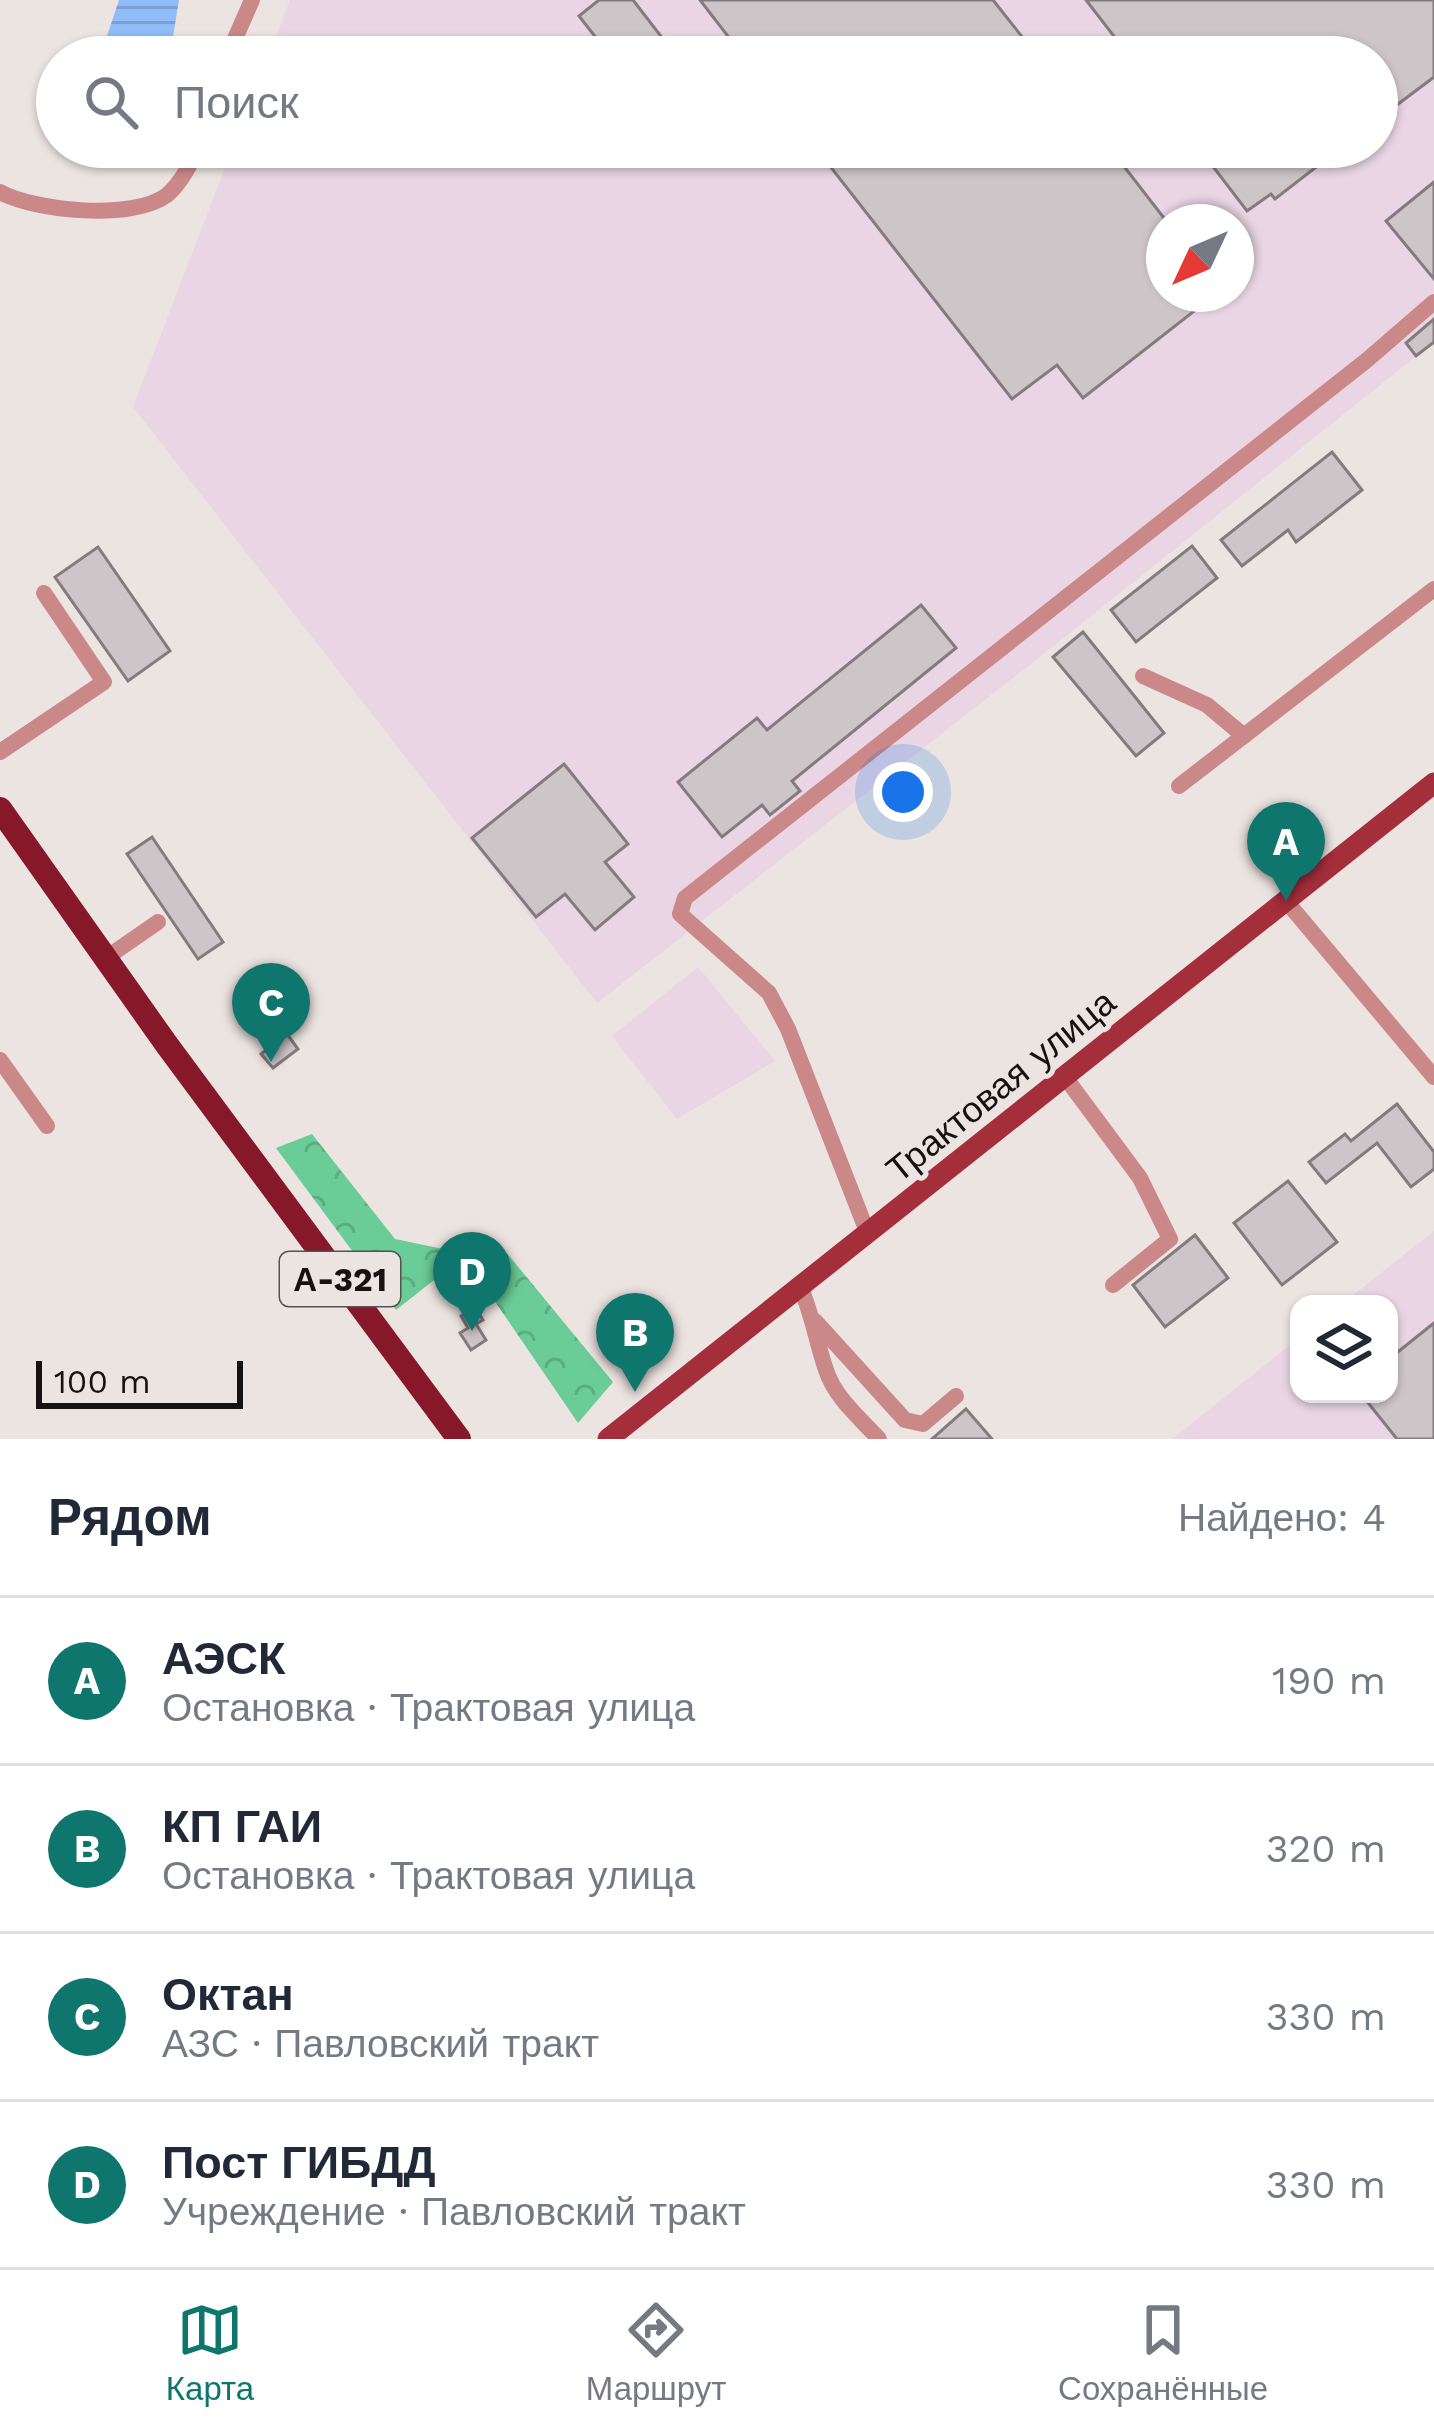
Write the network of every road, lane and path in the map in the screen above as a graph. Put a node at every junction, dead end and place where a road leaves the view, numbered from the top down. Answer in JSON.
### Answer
{"nodes":[{"id":1,"x":252,"y":0,"type":"edge"},
{"id":2,"x":236,"y":36,"type":"edge"},
{"id":3,"x":188,"y":168,"type":"edge"},
{"id":4,"x":0,"y":192,"type":"edge"},
{"id":5,"x":1434,"y":302,"type":"edge"},
{"id":6,"x":1434,"y":589,"type":"edge"},
{"id":7,"x":44,"y":593,"type":"dead end"},
{"id":8,"x":1143,"y":676,"type":"dead end"},
{"id":9,"x":1244,"y":736,"type":"junction"},
{"id":10,"x":0,"y":752,"type":"edge"},
{"id":11,"x":1434,"y":784,"type":"edge"},
{"id":12,"x":1179,"y":786,"type":"dead end"},
{"id":13,"x":0,"y":808,"type":"edge"},
{"id":14,"x":1286,"y":901,"type":"junction"},
{"id":15,"x":158,"y":922,"type":"dead end"},
{"id":16,"x":106,"y":958,"type":"junction"},
{"id":17,"x":0,"y":1061,"type":"edge"},
{"id":18,"x":1065,"y":1077,"type":"junction"},
{"id":19,"x":1434,"y":1077,"type":"edge"},
{"id":20,"x":46,"y":1126,"type":"dead end"},
{"id":21,"x":868,"y":1234,"type":"junction"},
{"id":22,"x":1113,"y":1285,"type":"dead end"},
{"id":23,"x":800,"y":1286,"type":"junction"},
{"id":24,"x":815,"y":1321,"type":"junction"},
{"id":25,"x":956,"y":1396,"type":"dead end"},
{"id":26,"x":429,"y":1397,"type":"junction"},
{"id":27,"x":616,"y":1436,"type":"edge"},
{"id":28,"x":459,"y":1439,"type":"edge"},
{"id":29,"x":472,"y":1439,"type":"edge"},
{"id":30,"x":879,"y":1439,"type":"edge"}],
"edges":[{"from":1,"to":2,"type":"lane"},
{"from":3,"to":4,"type":"lane"},
{"from":5,"to":21,"type":"lane"},
{"from":6,"to":9,"type":"lane"},
{"from":7,"to":10,"type":"lane"},
{"from":8,"to":9,"type":"lane"},
{"from":9,"to":12,"type":"lane"},
{"from":11,"to":14,"type":"main road","name":"Трактовая улица"},
{"from":13,"to":16,"type":"highway","number":"А-321"},
{"from":14,"to":18,"type":"main road","name":"Трактовая улица"},
{"from":14,"to":19,"type":"lane"},
{"from":15,"to":16,"type":"lane"},
{"from":16,"to":26,"type":"highway","number":"А-321"},
{"from":17,"to":20,"type":"lane"},
{"from":18,"to":21,"type":"main road","name":"Трактовая улица"},
{"from":18,"to":22,"type":"lane"},
{"from":21,"to":23,"type":"main road","name":"Трактовая улица"},
{"from":23,"to":24,"type":"lane"},
{"from":23,"to":27,"type":"main road","name":"Трактовая улица"},
{"from":24,"to":25,"type":"lane"},
{"from":24,"to":30,"type":"lane"},
{"from":26,"to":28,"type":"highway","number":"А-321"},
{"from":26,"to":29,"type":"main road"}]}
